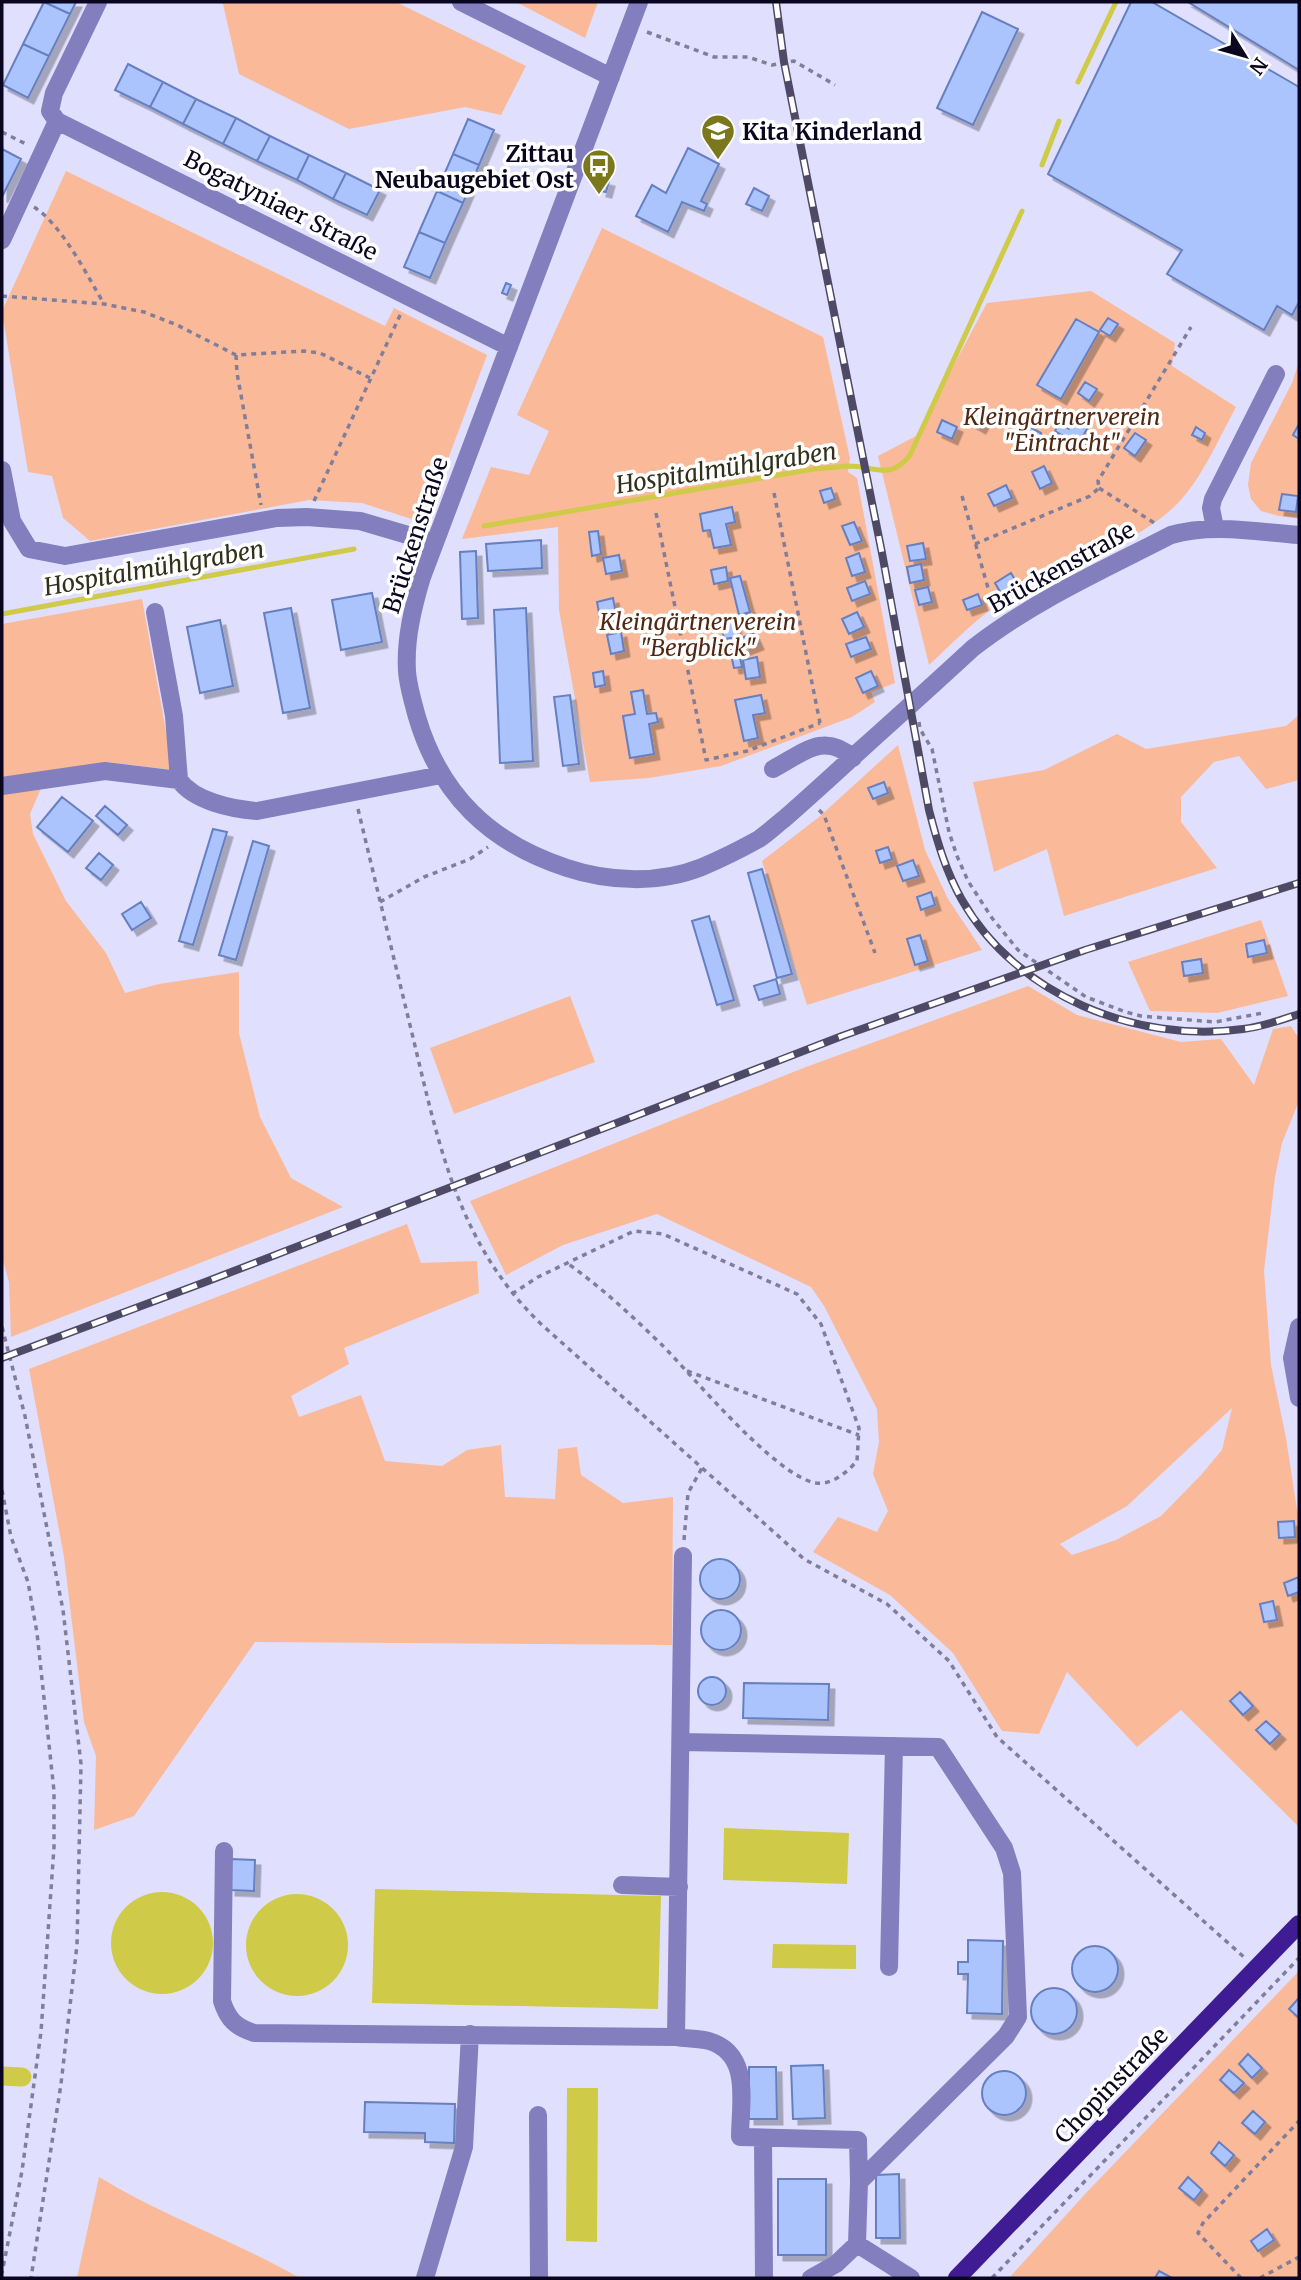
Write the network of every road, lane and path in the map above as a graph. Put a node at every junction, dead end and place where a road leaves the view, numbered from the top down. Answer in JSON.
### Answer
{"nodes":[{"id":1,"x":98,"y":2,"type":"edge"},
{"id":2,"x":461,"y":2,"type":"edge"},
{"id":3,"x":639,"y":2,"type":"edge"},
{"id":4,"x":631,"y":26,"type":"junction"},
{"id":5,"x":611,"y":77,"type":"junction"},
{"id":6,"x":835,"y":85,"type":"dead end"},
{"id":7,"x":57,"y":121,"type":"junction"},
{"id":8,"x":2,"y":132,"type":"edge"},
{"id":9,"x":42,"y":152,"type":"junction"},
{"id":10,"x":22,"y":198,"type":"junction"},
{"id":11,"x":2,"y":240,"type":"edge"},
{"id":12,"x":2,"y":296,"type":"edge"},
{"id":13,"x":409,"y":296,"type":"junction"},
{"id":14,"x":104,"y":304,"type":"junction"},
{"id":15,"x":1191,"y":327,"type":"dead end"},
{"id":16,"x":509,"y":347,"type":"junction"},
{"id":17,"x":236,"y":355,"type":"junction"},
{"id":18,"x":1276,"y":374,"type":"dead end"},
{"id":19,"x":370,"y":379,"type":"junction"},
{"id":20,"x":2,"y":470,"type":"edge"},
{"id":21,"x":1098,"y":488,"type":"junction"},
{"id":22,"x":774,"y":493,"type":"dead end"},
{"id":23,"x":962,"y":495,"type":"dead end"},
{"id":24,"x":656,"y":513,"type":"dead end"},
{"id":25,"x":307,"y":517,"type":"junction"},
{"id":26,"x":264,"y":520,"type":"junction"},
{"id":27,"x":1159,"y":525,"type":"dead end"},
{"id":28,"x":1215,"y":528,"type":"junction"},
{"id":29,"x":1299,"y":535,"type":"edge"},
{"id":30,"x":435,"y":543,"type":"junction"},
{"id":31,"x":975,"y":544,"type":"junction"},
{"id":32,"x":989,"y":588,"type":"dead end"},
{"id":33,"x":155,"y":612,"type":"dead end"},
{"id":34,"x":917,"y":716,"type":"dead end"},
{"id":35,"x":853,"y":758,"type":"junction"},
{"id":36,"x":773,"y":769,"type":"dead end"},
{"id":37,"x":440,"y":775,"type":"junction"},
{"id":38,"x":179,"y":780,"type":"junction"},
{"id":39,"x":2,"y":786,"type":"edge"},
{"id":40,"x":354,"y":793,"type":"junction"},
{"id":41,"x":819,"y":810,"type":"dead end"},
{"id":42,"x":490,"y":846,"type":"dead end"},
{"id":43,"x":380,"y":902,"type":"junction"},
{"id":44,"x":875,"y":953,"type":"dead end"},
{"id":45,"x":1263,"y":1013,"type":"dead end"},
{"id":46,"x":567,"y":1263,"type":"junction"},
{"id":47,"x":512,"y":1294,"type":"junction"},
{"id":48,"x":2,"y":1327,"type":"edge"},
{"id":49,"x":1299,"y":1327,"type":"edge"},
{"id":50,"x":685,"y":1370,"type":"junction"},
{"id":51,"x":1299,"y":1398,"type":"edge"},
{"id":52,"x":859,"y":1435,"type":"junction"},
{"id":53,"x":702,"y":1468,"type":"junction"},
{"id":54,"x":2,"y":1490,"type":"edge"},
{"id":55,"x":684,"y":1547,"type":"joint"},
{"id":56,"x":681,"y":1742,"type":"junction"},
{"id":57,"x":894,"y":1746,"type":"junction"},
{"id":58,"x":224,"y":1851,"type":"dead end"},
{"id":59,"x":622,"y":1885,"type":"dead end"},
{"id":60,"x":679,"y":1887,"type":"junction"},
{"id":61,"x":1299,"y":1924,"type":"edge"},
{"id":62,"x":1299,"y":1958,"type":"edge"},
{"id":63,"x":889,"y":1967,"type":"dead end"},
{"id":64,"x":1257,"y":1969,"type":"junction"},
{"id":65,"x":470,"y":2034,"type":"junction"},
{"id":66,"x":676,"y":2038,"type":"junction"},
{"id":67,"x":538,"y":2115,"type":"dead end"},
{"id":68,"x":1299,"y":2121,"type":"edge"},
{"id":69,"x":763,"y":2138,"type":"junction"},
{"id":70,"x":859,"y":2182,"type":"junction"},
{"id":71,"x":857,"y":2244,"type":"junction"},
{"id":72,"x":1299,"y":2257,"type":"edge"},
{"id":73,"x":2,"y":2273,"type":"edge"},
{"id":74,"x":31,"y":2278,"type":"edge"},
{"id":75,"x":425,"y":2278,"type":"edge"},
{"id":76,"x":539,"y":2278,"type":"edge"},
{"id":77,"x":764,"y":2278,"type":"edge"},
{"id":78,"x":811,"y":2278,"type":"edge"},
{"id":79,"x":911,"y":2278,"type":"edge"},
{"id":80,"x":957,"y":2278,"type":"edge"},
{"id":81,"x":992,"y":2278,"type":"edge"},
{"id":82,"x":1241,"y":2278,"type":"edge"},
{"id":83,"x":1260,"y":2278,"type":"edge"}],
"edges":[{"from":1,"to":7,"type":"street"},
{"from":2,"to":5,"type":"street"},
{"from":3,"to":4,"type":"street","name":"Brückenstraße"},
{"from":4,"to":5,"type":"street","name":"Brückenstraße"},
{"from":4,"to":6,"type":"path"},
{"from":5,"to":16,"type":"street","name":"Brückenstraße"},
{"from":7,"to":9,"type":"street"},
{"from":7,"to":13,"type":"street","name":"Bogatyniaer Straße"},
{"from":8,"to":9,"type":"path"},
{"from":9,"to":10,"type":"street"},
{"from":10,"to":11,"type":"street"},
{"from":10,"to":14,"type":"path"},
{"from":12,"to":14,"type":"path"},
{"from":13,"to":16,"type":"street","name":"Bogatyniaer Straße"},
{"from":13,"to":19,"type":"path"},
{"from":14,"to":17,"type":"path"},
{"from":15,"to":21,"type":"path"},
{"from":16,"to":30,"type":"street","name":"Brückenstraße"},
{"from":17,"to":19,"type":"path"},
{"from":17,"to":26,"type":"path"},
{"from":18,"to":28,"type":"street"},
{"from":19,"to":25,"type":"path"},
{"from":20,"to":26,"type":"street"},
{"from":21,"to":27,"type":"path"},
{"from":21,"to":31,"type":"path"},
{"from":22,"to":24,"type":"path"},
{"from":23,"to":31,"type":"path"},
{"from":25,"to":26,"type":"street"},
{"from":25,"to":30,"type":"street"},
{"from":28,"to":29,"type":"street","name":"Brückenstraße"},
{"from":28,"to":35,"type":"street","name":"Brückenstraße"},
{"from":30,"to":37,"type":"street","name":"Brückenstraße"},
{"from":31,"to":32,"type":"path"},
{"from":33,"to":38,"type":"street"},
{"from":34,"to":45,"type":"path"},
{"from":35,"to":36,"type":"street"},
{"from":35,"to":37,"type":"street","name":"Brückenstraße"},
{"from":37,"to":40,"type":"street"},
{"from":38,"to":39,"type":"street"},
{"from":38,"to":40,"type":"street"},
{"from":40,"to":43,"type":"path"},
{"from":41,"to":44,"type":"path"},
{"from":42,"to":43,"type":"path"},
{"from":43,"to":47,"type":"path"},
{"from":46,"to":47,"type":"path"},
{"from":46,"to":50,"type":"path"},
{"from":46,"to":52,"type":"path"},
{"from":47,"to":53,"type":"path"},
{"from":48,"to":74,"type":"path"},
{"from":49,"to":51,"type":"street"},
{"from":50,"to":52,"type":"path"},
{"from":50,"to":52,"type":"path"},
{"from":53,"to":55,"type":"path"},
{"from":53,"to":64,"type":"path"},
{"from":54,"to":73,"type":"path"},
{"from":55,"to":56,"type":"street"},
{"from":56,"to":57,"type":"street"},
{"from":56,"to":60,"type":"street"},
{"from":57,"to":63,"type":"street"},
{"from":57,"to":70,"type":"street"},
{"from":58,"to":65,"type":"street"},
{"from":59,"to":60,"type":"street"},
{"from":60,"to":66,"type":"street"},
{"from":61,"to":64,"type":"main road","name":"Chopinstraße"},
{"from":62,"to":81,"type":"path"},
{"from":64,"to":80,"type":"main road","name":"Chopinstraße"},
{"from":65,"to":66,"type":"street"},
{"from":65,"to":75,"type":"street"},
{"from":66,"to":69,"type":"street"},
{"from":67,"to":76,"type":"street"},
{"from":68,"to":82,"type":"path"},
{"from":69,"to":70,"type":"street"},
{"from":69,"to":77,"type":"street"},
{"from":70,"to":71,"type":"street"},
{"from":71,"to":78,"type":"street"},
{"from":71,"to":79,"type":"street"},
{"from":72,"to":83,"type":"path"}]}
